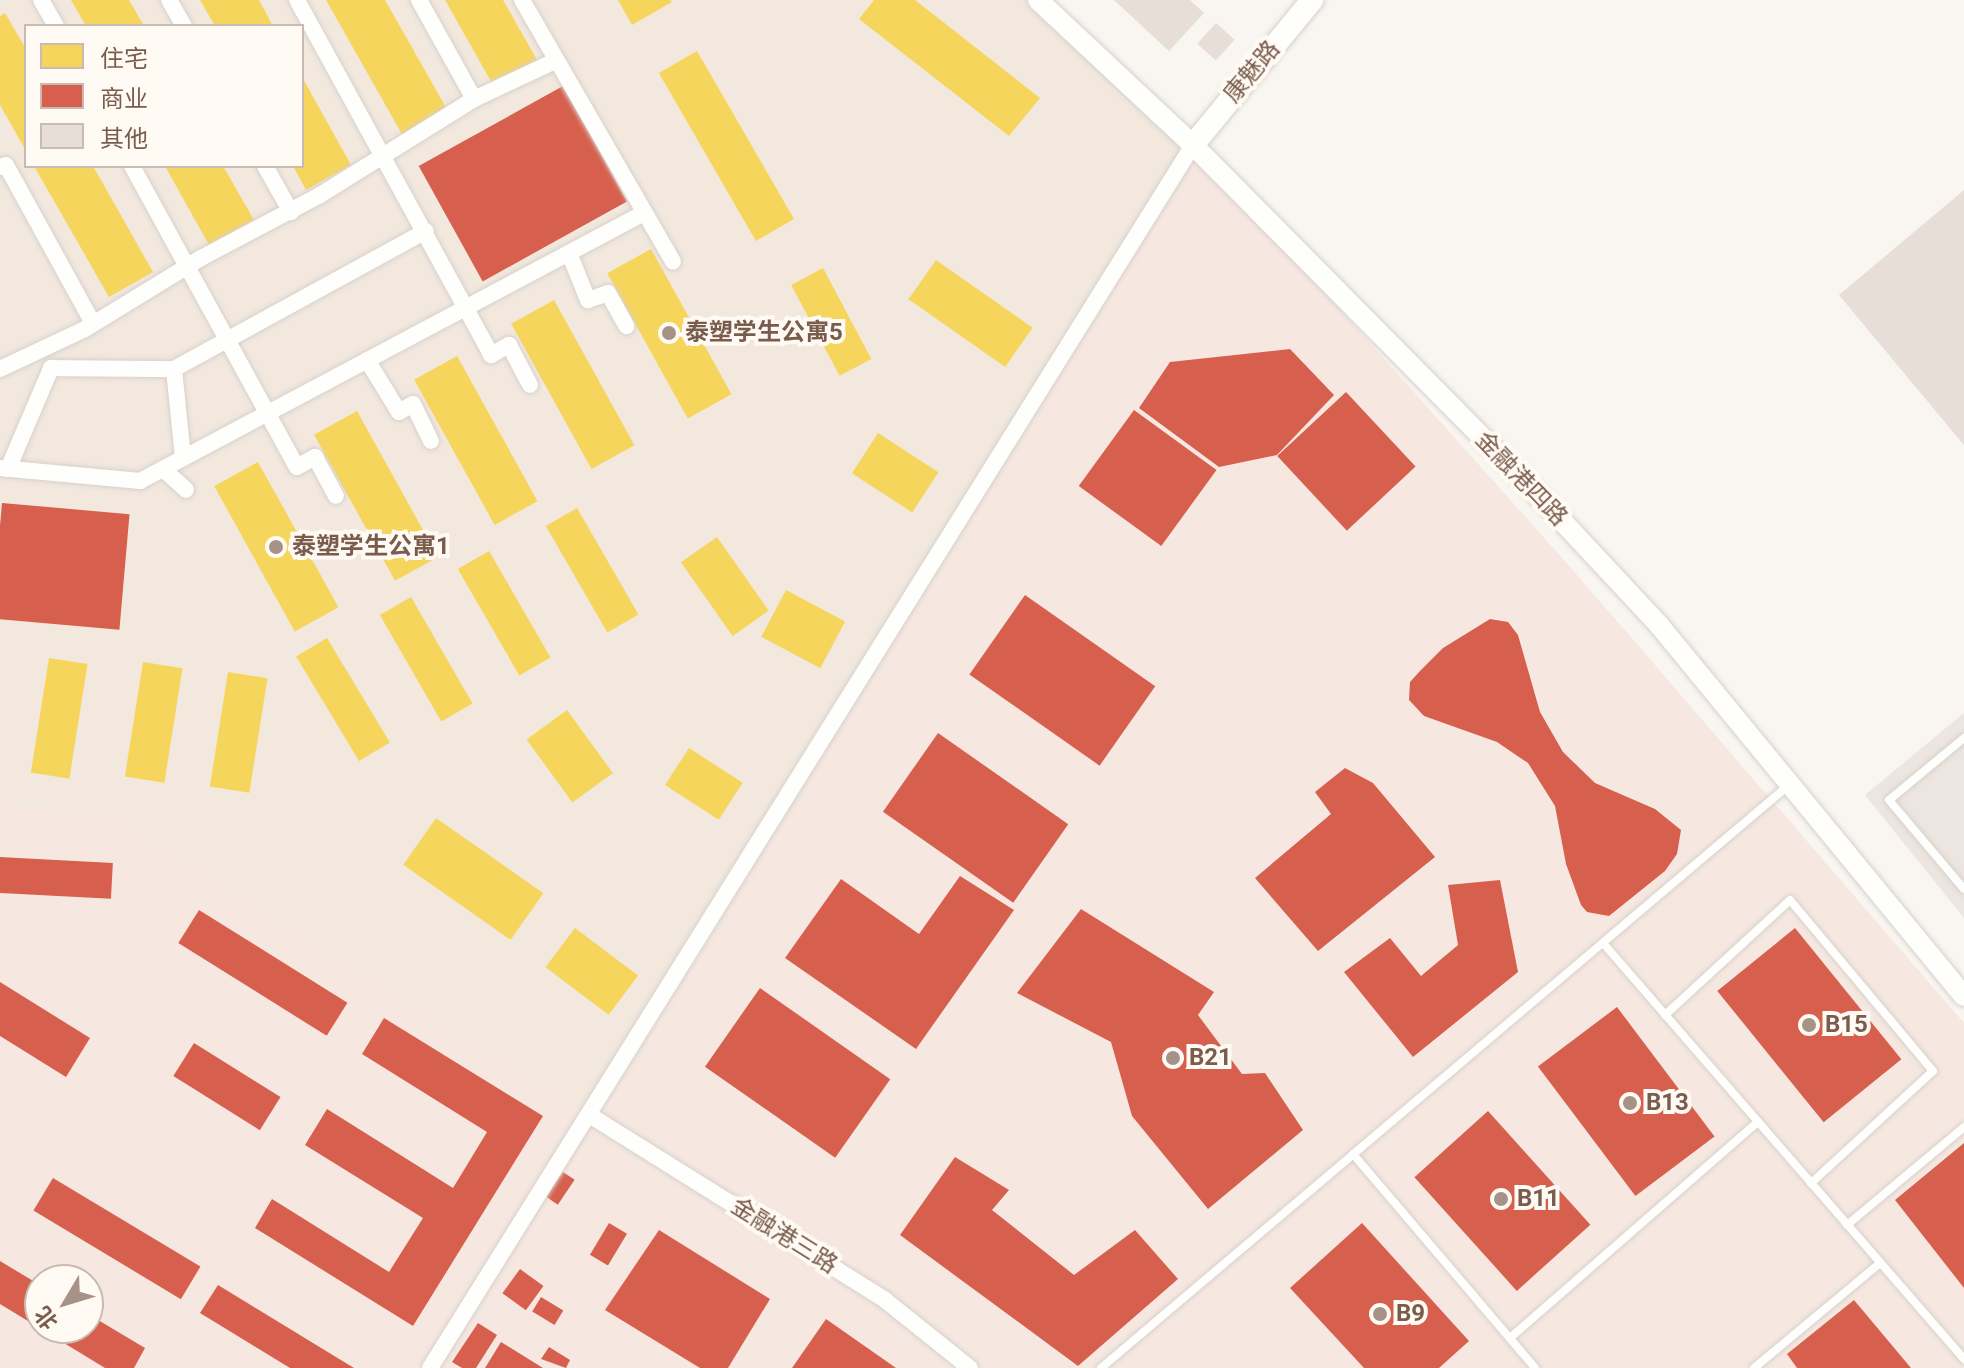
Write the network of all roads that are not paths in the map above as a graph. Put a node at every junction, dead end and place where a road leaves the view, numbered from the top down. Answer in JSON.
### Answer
{"nodes":[{"id":1,"x":41,"y":0,"type":"edge"},
{"id":2,"x":169,"y":0,"type":"edge"},
{"id":3,"x":297,"y":0,"type":"edge"},
{"id":4,"x":419,"y":0,"type":"edge"},
{"id":5,"x":522,"y":0,"type":"edge"},
{"id":6,"x":1038,"y":0,"type":"edge"},
{"id":7,"x":1312,"y":0,"type":"edge"},
{"id":8,"x":55,"y":24,"type":"edge"},
{"id":9,"x":183,"y":24,"type":"edge"},
{"id":10,"x":555,"y":61,"type":"junction"},
{"id":11,"x":474,"y":99,"type":"junction"},
{"id":12,"x":1193,"y":145,"type":"junction"},
{"id":13,"x":386,"y":157,"type":"junction"},
{"id":14,"x":0,"y":167,"type":"edge"},
{"id":15,"x":133,"y":168,"type":"edge"},
{"id":16,"x":266,"y":168,"type":"edge"},
{"id":17,"x":291,"y":212,"type":"junction"},
{"id":18,"x":644,"y":213,"type":"junction"},
{"id":19,"x":426,"y":231,"type":"junction"},
{"id":20,"x":569,"y":253,"type":"junction"},
{"id":21,"x":673,"y":262,"type":"dead end"},
{"id":22,"x":187,"y":267,"type":"junction"},
{"id":23,"x":467,"y":307,"type":"junction"},
{"id":24,"x":93,"y":323,"type":"junction"},
{"id":25,"x":626,"y":326,"type":"dead end"},
{"id":26,"x":226,"y":340,"type":"junction"},
{"id":27,"x":367,"y":360,"type":"junction"},
{"id":28,"x":0,"y":369,"type":"edge"},
{"id":29,"x":174,"y":369,"type":"junction"},
{"id":30,"x":530,"y":385,"type":"dead end"},
{"id":31,"x":266,"y":414,"type":"junction"},
{"id":32,"x":431,"y":441,"type":"dead end"},
{"id":33,"x":183,"y":458,"type":"junction"},
{"id":34,"x":4,"y":468,"type":"edge"},
{"id":35,"x":163,"y":469,"type":"junction"},
{"id":36,"x":186,"y":490,"type":"dead end"},
{"id":37,"x":336,"y":496,"type":"dead end"},
{"id":38,"x":1964,"y":738,"type":"edge"},
{"id":39,"x":1790,"y":785,"type":"junction"},
{"id":40,"x":1964,"y":889,"type":"edge"},
{"id":41,"x":1603,"y":943,"type":"junction"},
{"id":42,"x":1964,"y":996,"type":"edge"},
{"id":43,"x":1665,"y":1015,"type":"junction"},
{"id":44,"x":591,"y":1116,"type":"junction"},
{"id":45,"x":1758,"y":1122,"type":"junction"},
{"id":46,"x":1964,"y":1127,"type":"edge"},
{"id":47,"x":1353,"y":1154,"type":"junction"},
{"id":48,"x":1811,"y":1183,"type":"junction"},
{"id":49,"x":1847,"y":1225,"type":"junction"},
{"id":50,"x":1880,"y":1263,"type":"junction"},
{"id":51,"x":1510,"y":1338,"type":"junction"},
{"id":52,"x":1964,"y":1359,"type":"edge"},
{"id":53,"x":430,"y":1368,"type":"edge"},
{"id":54,"x":970,"y":1368,"type":"edge"},
{"id":55,"x":1101,"y":1368,"type":"edge"},
{"id":56,"x":1535,"y":1368,"type":"edge"},
{"id":57,"x":1754,"y":1368,"type":"edge"}],
"edges":[{"from":1,"to":8,"type":"street"},
{"from":2,"to":9,"type":"street"},
{"from":3,"to":13,"type":"street"},
{"from":4,"to":11,"type":"street"},
{"from":5,"to":10,"type":"street"},
{"from":6,"to":12,"type":"street","name":"金融港四路"},
{"from":7,"to":12,"type":"main road","name":"康魅路"},
{"from":10,"to":11,"type":"street"},
{"from":10,"to":18,"type":"street"},
{"from":11,"to":13,"type":"street"},
{"from":12,"to":39,"type":"street","name":"金融港四路"},
{"from":12,"to":44,"type":"street"},
{"from":13,"to":17,"type":"street"},
{"from":13,"to":19,"type":"street"},
{"from":14,"to":24,"type":"street"},
{"from":15,"to":22,"type":"street"},
{"from":16,"to":17,"type":"street"},
{"from":17,"to":22,"type":"street"},
{"from":18,"to":20,"type":"street"},
{"from":18,"to":21,"type":"street"},
{"from":19,"to":23,"type":"street"},
{"from":19,"to":26,"type":"street"},
{"from":20,"to":23,"type":"street"},
{"from":20,"to":25,"type":"street"},
{"from":22,"to":24,"type":"street"},
{"from":22,"to":26,"type":"street"},
{"from":23,"to":27,"type":"street"},
{"from":23,"to":30,"type":"street"},
{"from":24,"to":28,"type":"street"},
{"from":26,"to":29,"type":"street"},
{"from":26,"to":31,"type":"street"},
{"from":27,"to":31,"type":"street"},
{"from":27,"to":32,"type":"street"},
{"from":29,"to":33,"type":"street"},
{"from":29,"to":34,"type":"street"},
{"from":31,"to":33,"type":"street"},
{"from":31,"to":37,"type":"street"},
{"from":33,"to":35,"type":"street"},
{"from":34,"to":35,"type":"street"},
{"from":35,"to":36,"type":"street"},
{"from":38,"to":40,"type":"lane"},
{"from":39,"to":41,"type":"lane"},
{"from":39,"to":42,"type":"street","name":"金融港四路"},
{"from":41,"to":43,"type":"lane"},
{"from":41,"to":47,"type":"lane"},
{"from":43,"to":45,"type":"lane"},
{"from":43,"to":48,"type":"lane"},
{"from":44,"to":53,"type":"street"},
{"from":44,"to":54,"type":"street","name":"金融港三路"},
{"from":45,"to":48,"type":"lane"},
{"from":45,"to":51,"type":"lane"},
{"from":46,"to":49,"type":"lane"},
{"from":47,"to":51,"type":"lane"},
{"from":47,"to":55,"type":"lane"},
{"from":48,"to":49,"type":"lane"},
{"from":49,"to":50,"type":"lane"},
{"from":50,"to":52,"type":"lane"},
{"from":50,"to":57,"type":"lane"},
{"from":51,"to":56,"type":"lane"}]}
